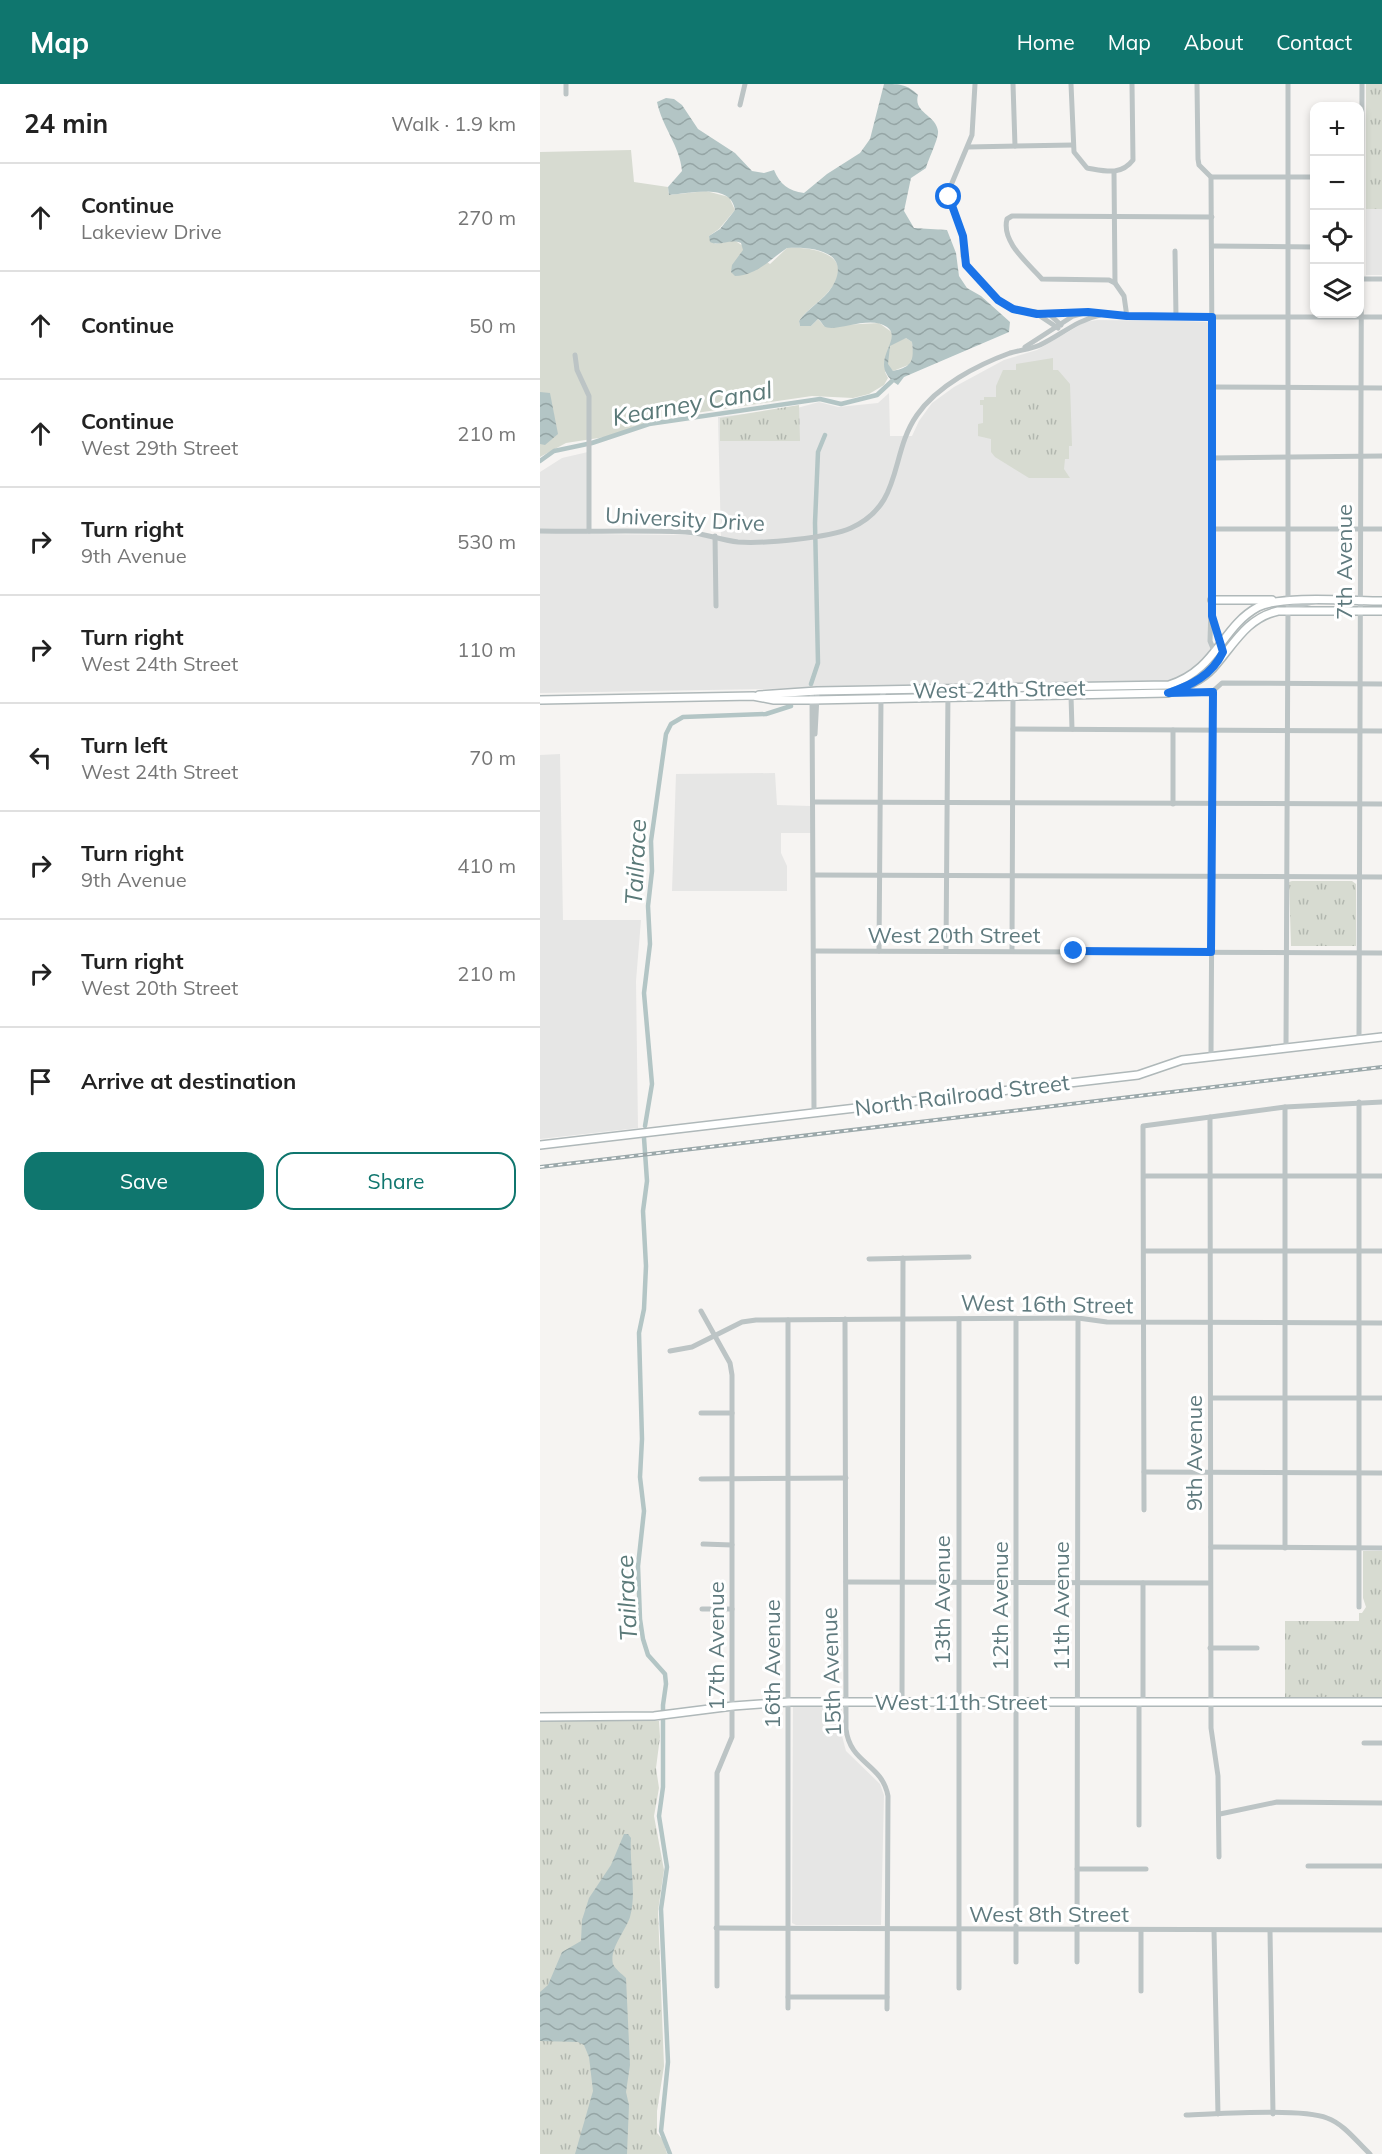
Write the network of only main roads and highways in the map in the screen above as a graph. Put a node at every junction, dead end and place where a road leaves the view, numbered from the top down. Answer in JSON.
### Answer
{"nodes":[{"id":1,"x":1212,"y":600,"type":"road end"},
{"id":2,"x":1285,"y":601,"type":"junction"},
{"id":3,"x":1382,"y":601,"type":"edge"},
{"id":4,"x":1382,"y":611,"type":"edge"},
{"id":5,"x":1217,"y":657,"type":"junction"},
{"id":6,"x":753,"y":696,"type":"junction"},
{"id":7,"x":540,"y":700,"type":"edge"},
{"id":8,"x":1382,"y":1037,"type":"edge"},
{"id":9,"x":540,"y":1145,"type":"edge"},
{"id":10,"x":1382,"y":1702,"type":"edge"},
{"id":11,"x":540,"y":1717,"type":"edge"}],
"edges":[{"from":1,"to":2,"type":"main road"},
{"from":2,"to":3,"type":"main road"},
{"from":2,"to":5,"type":"main road"},
{"from":4,"to":5,"type":"main road","name":"West 24th Street"},
{"from":5,"to":6,"type":"main road","name":"West 24th Street"},
{"from":5,"to":6,"type":"main road","name":"West 24th Street"},
{"from":6,"to":7,"type":"main road","name":"West 24th Street"},
{"from":8,"to":9,"type":"main road","name":"North Railroad Street"},
{"from":10,"to":11,"type":"main road","name":"West 11th Street"}]}
